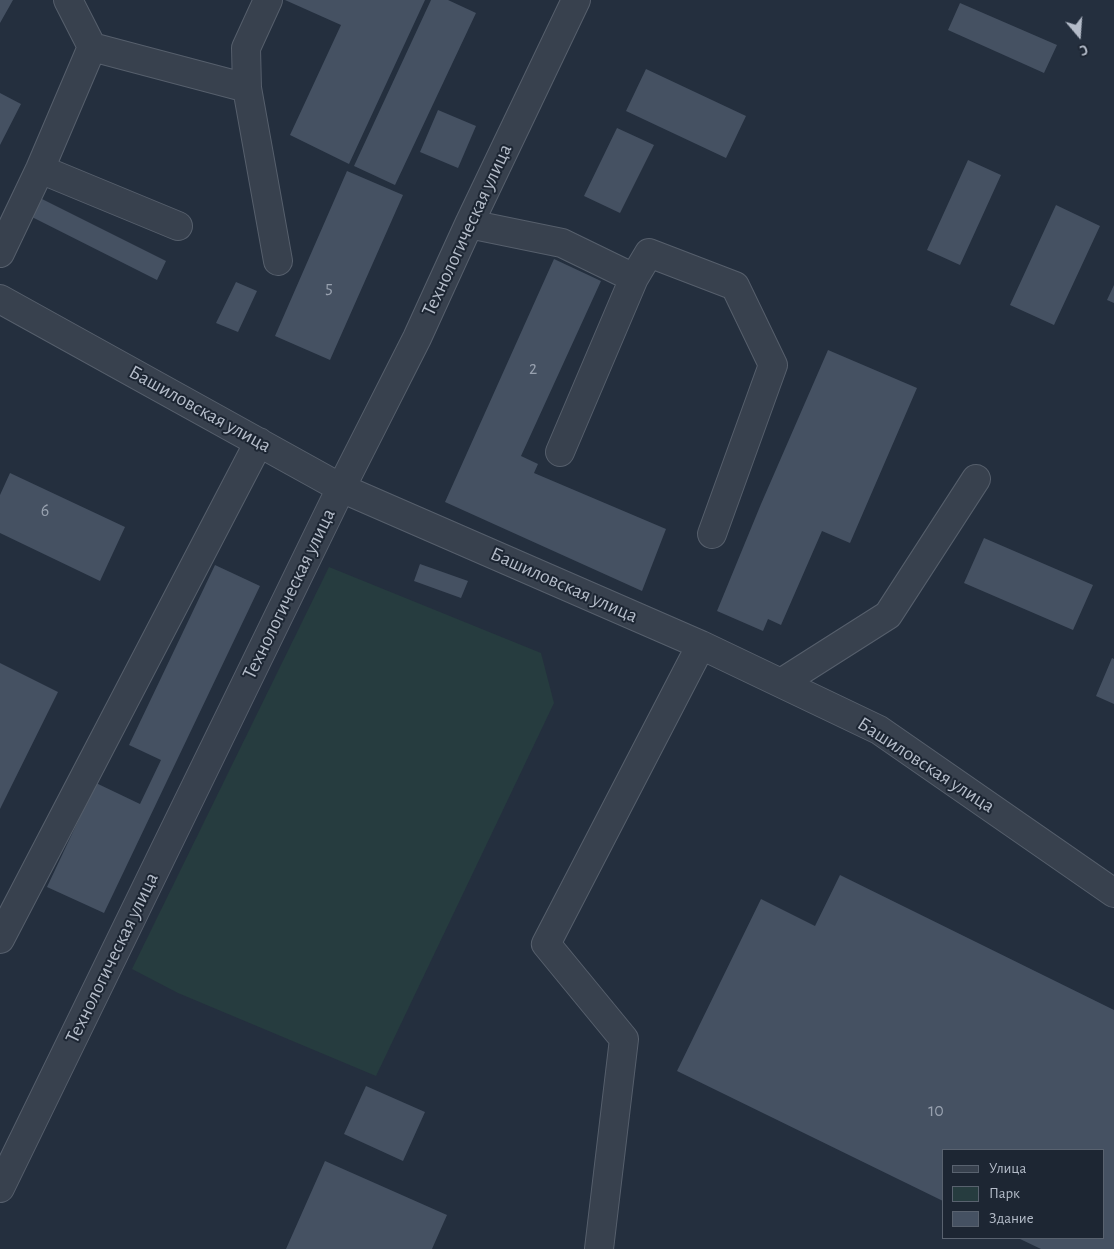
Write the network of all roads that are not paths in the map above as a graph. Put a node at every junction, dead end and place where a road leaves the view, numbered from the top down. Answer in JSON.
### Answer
{"nodes":[{"id":1,"x":68,"y":0,"type":"edge"},
{"id":2,"x":268,"y":0,"type":"edge"},
{"id":3,"x":576,"y":0,"type":"edge"},
{"id":4,"x":92,"y":47,"type":"junction"},
{"id":5,"x":247,"y":88,"type":"junction"},
{"id":6,"x":40,"y":169,"type":"junction"},
{"id":7,"x":469,"y":224,"type":"junction"},
{"id":8,"x":178,"y":226,"type":"dead end"},
{"id":9,"x":0,"y":253,"type":"edge"},
{"id":10,"x":278,"y":261,"type":"dead end"},
{"id":11,"x":634,"y":278,"type":"junction"},
{"id":12,"x":0,"y":299,"type":"edge"},
{"id":13,"x":259,"y":442,"type":"junction"},
{"id":14,"x":560,"y":452,"type":"dead end"},
{"id":15,"x":976,"y":480,"type":"dead end"},
{"id":16,"x":341,"y":488,"type":"junction"},
{"id":17,"x":712,"y":534,"type":"dead end"},
{"id":18,"x":701,"y":645,"type":"junction"},
{"id":19,"x":781,"y":683,"type":"junction"},
{"id":20,"x":1114,"y":893,"type":"edge"},
{"id":21,"x":0,"y":939,"type":"edge"},
{"id":22,"x":0,"y":1188,"type":"edge"},
{"id":23,"x":599,"y":1249,"type":"edge"}],
"edges":[{"from":1,"to":4,"type":"street"},
{"from":2,"to":5,"type":"street"},
{"from":3,"to":7,"type":"street","name":"Технологическая улица"},
{"from":4,"to":5,"type":"street"},
{"from":4,"to":6,"type":"street"},
{"from":5,"to":10,"type":"street"},
{"from":6,"to":8,"type":"street"},
{"from":6,"to":9,"type":"street"},
{"from":7,"to":11,"type":"street"},
{"from":7,"to":16,"type":"street","name":"Технологическая улица"},
{"from":11,"to":14,"type":"street"},
{"from":11,"to":17,"type":"street"},
{"from":12,"to":13,"type":"street","name":"Башиловская улица"},
{"from":13,"to":16,"type":"street","name":"Башиловская улица"},
{"from":13,"to":21,"type":"street"},
{"from":15,"to":19,"type":"street"},
{"from":16,"to":18,"type":"street","name":"Башиловская улица"},
{"from":16,"to":22,"type":"street","name":"Технологическая улица"},
{"from":18,"to":19,"type":"street","name":"Башиловская улица"},
{"from":18,"to":23,"type":"street"},
{"from":19,"to":20,"type":"street","name":"Башиловская улица"}]}
